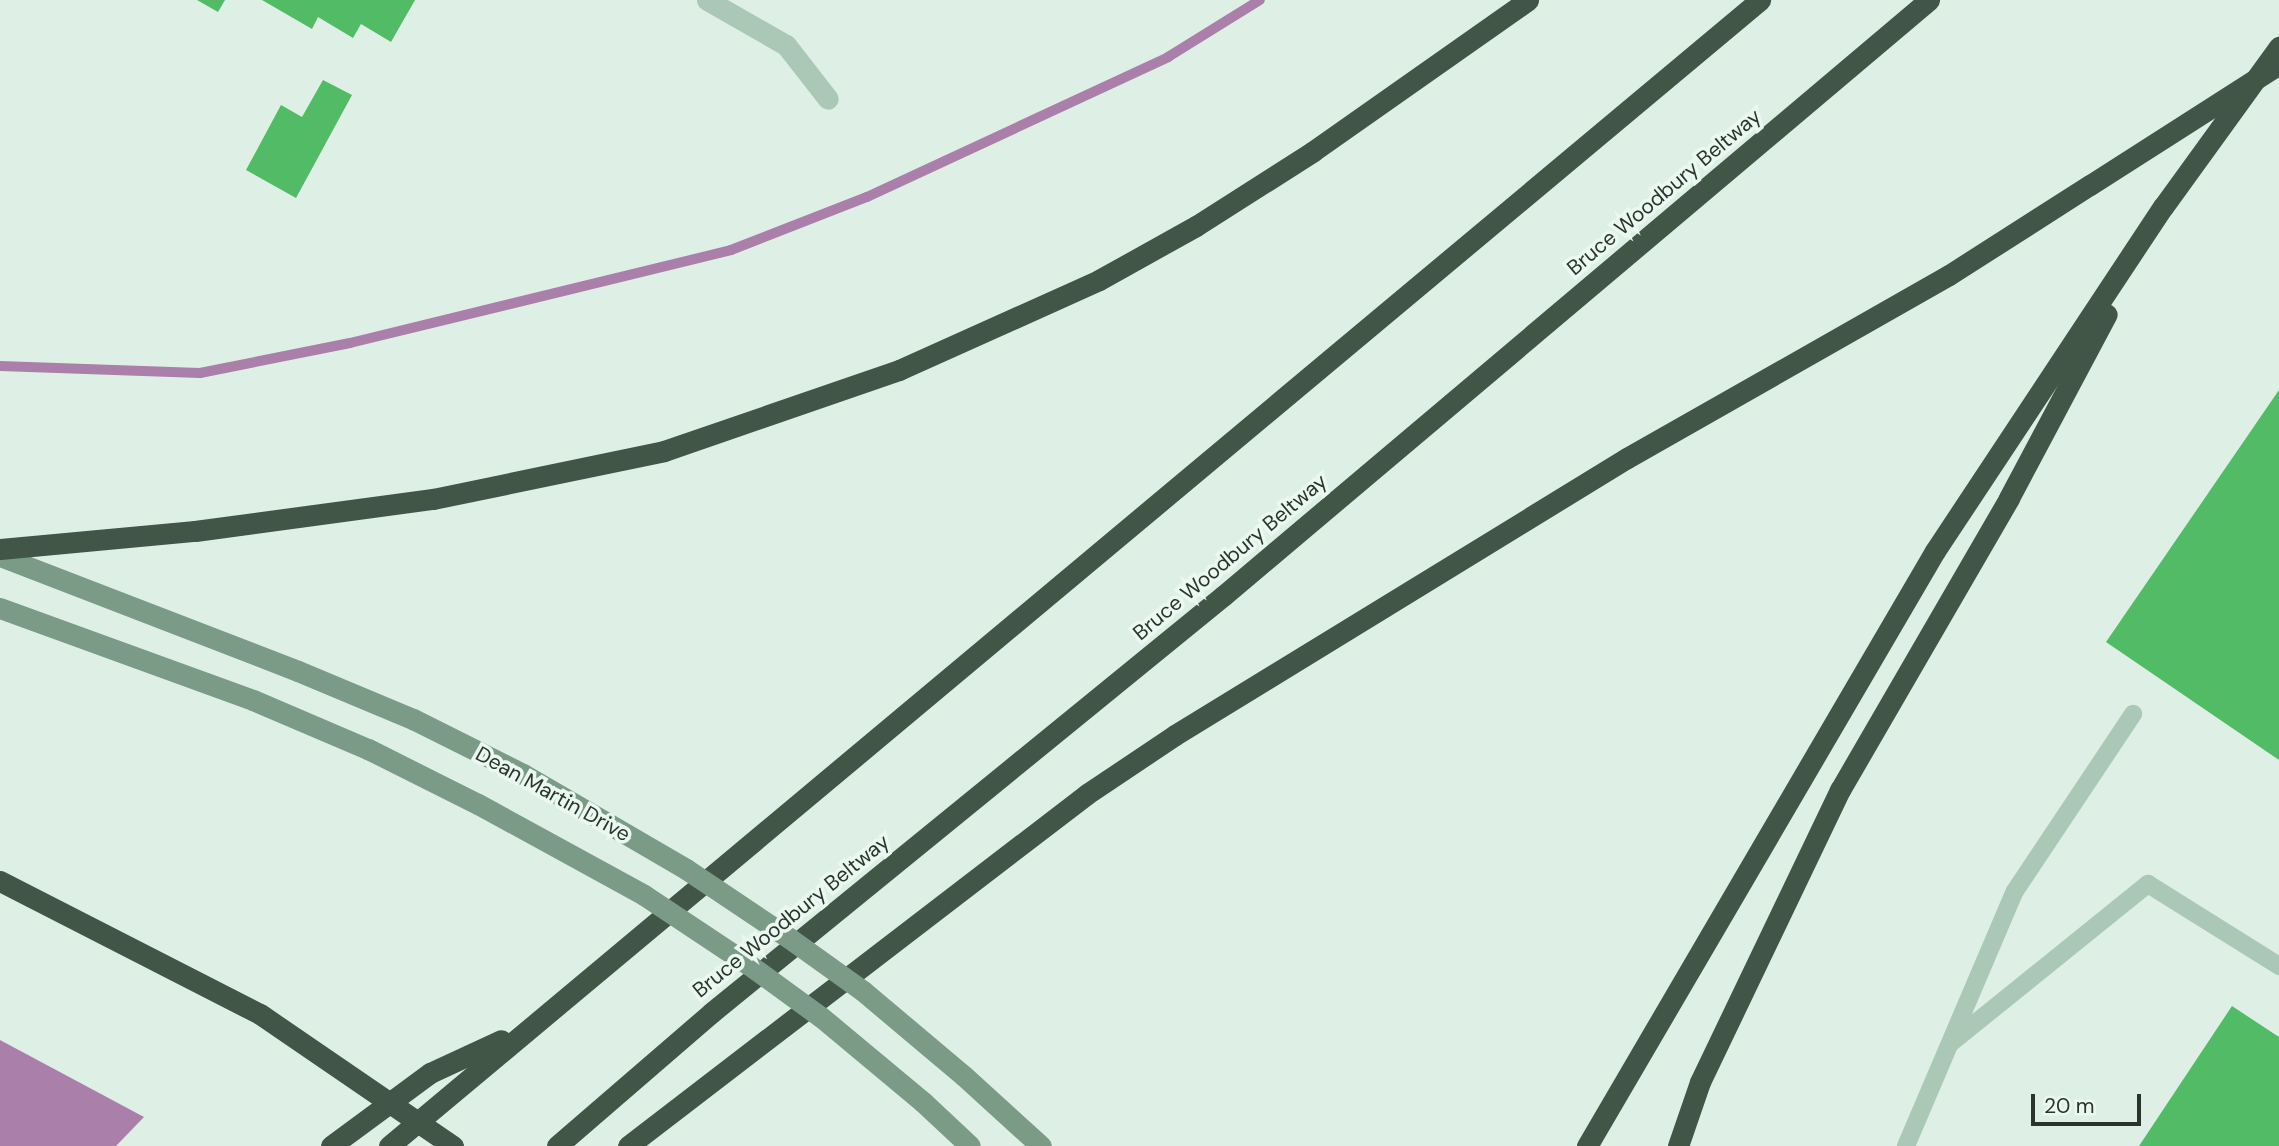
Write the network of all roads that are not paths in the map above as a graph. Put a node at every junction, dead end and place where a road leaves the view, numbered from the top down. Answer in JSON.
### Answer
{"nodes":[{"id":1,"x":707,"y":0,"type":"edge"},
{"id":2,"x":1528,"y":0,"type":"edge"},
{"id":3,"x":1760,"y":0,"type":"edge"},
{"id":4,"x":1929,"y":0,"type":"edge"},
{"id":5,"x":2279,"y":47,"type":"edge"},
{"id":6,"x":2279,"y":64,"type":"edge"},
{"id":7,"x":828,"y":99,"type":"dead end"},
{"id":8,"x":2164,"y":207,"type":"junction"},
{"id":9,"x":0,"y":549,"type":"edge"},
{"id":10,"x":0,"y":556,"type":"edge"},
{"id":11,"x":0,"y":608,"type":"edge"},
{"id":12,"x":2133,"y":714,"type":"dead end"},
{"id":13,"x":0,"y":881,"type":"edge"},
{"id":14,"x":2279,"y":966,"type":"edge"},
{"id":15,"x":525,"y":1029,"type":"junction"},
{"id":16,"x":1949,"y":1044,"type":"junction"},
{"id":17,"x":331,"y":1146,"type":"edge"},
{"id":18,"x":390,"y":1146,"type":"edge"},
{"id":19,"x":453,"y":1146,"type":"edge"},
{"id":20,"x":557,"y":1146,"type":"edge"},
{"id":21,"x":628,"y":1146,"type":"edge"},
{"id":22,"x":970,"y":1146,"type":"edge"},
{"id":23,"x":1041,"y":1146,"type":"edge"},
{"id":24,"x":1587,"y":1146,"type":"edge"},
{"id":25,"x":1678,"y":1146,"type":"edge"},
{"id":26,"x":1906,"y":1146,"type":"edge"}],
"edges":[{"from":1,"to":7,"type":"street"},
{"from":2,"to":9,"type":"highway"},
{"from":3,"to":15,"type":"highway"},
{"from":4,"to":20,"type":"highway","name":"Bruce Woodbury Beltway"},
{"from":5,"to":8,"type":"highway"},
{"from":6,"to":21,"type":"highway","bridge":true},
{"from":8,"to":24,"type":"highway"},
{"from":8,"to":25,"type":"highway"},
{"from":10,"to":23,"type":"main road","name":"Dean Martin Drive","bridge":true},
{"from":11,"to":22,"type":"main road","name":"Dean Martin Drive","bridge":true},
{"from":12,"to":16,"type":"lane"},
{"from":13,"to":19,"type":"highway","bridge":true},
{"from":14,"to":16,"type":"lane"},
{"from":15,"to":17,"type":"highway"},
{"from":15,"to":18,"type":"highway"},
{"from":16,"to":26,"type":"lane"}]}
